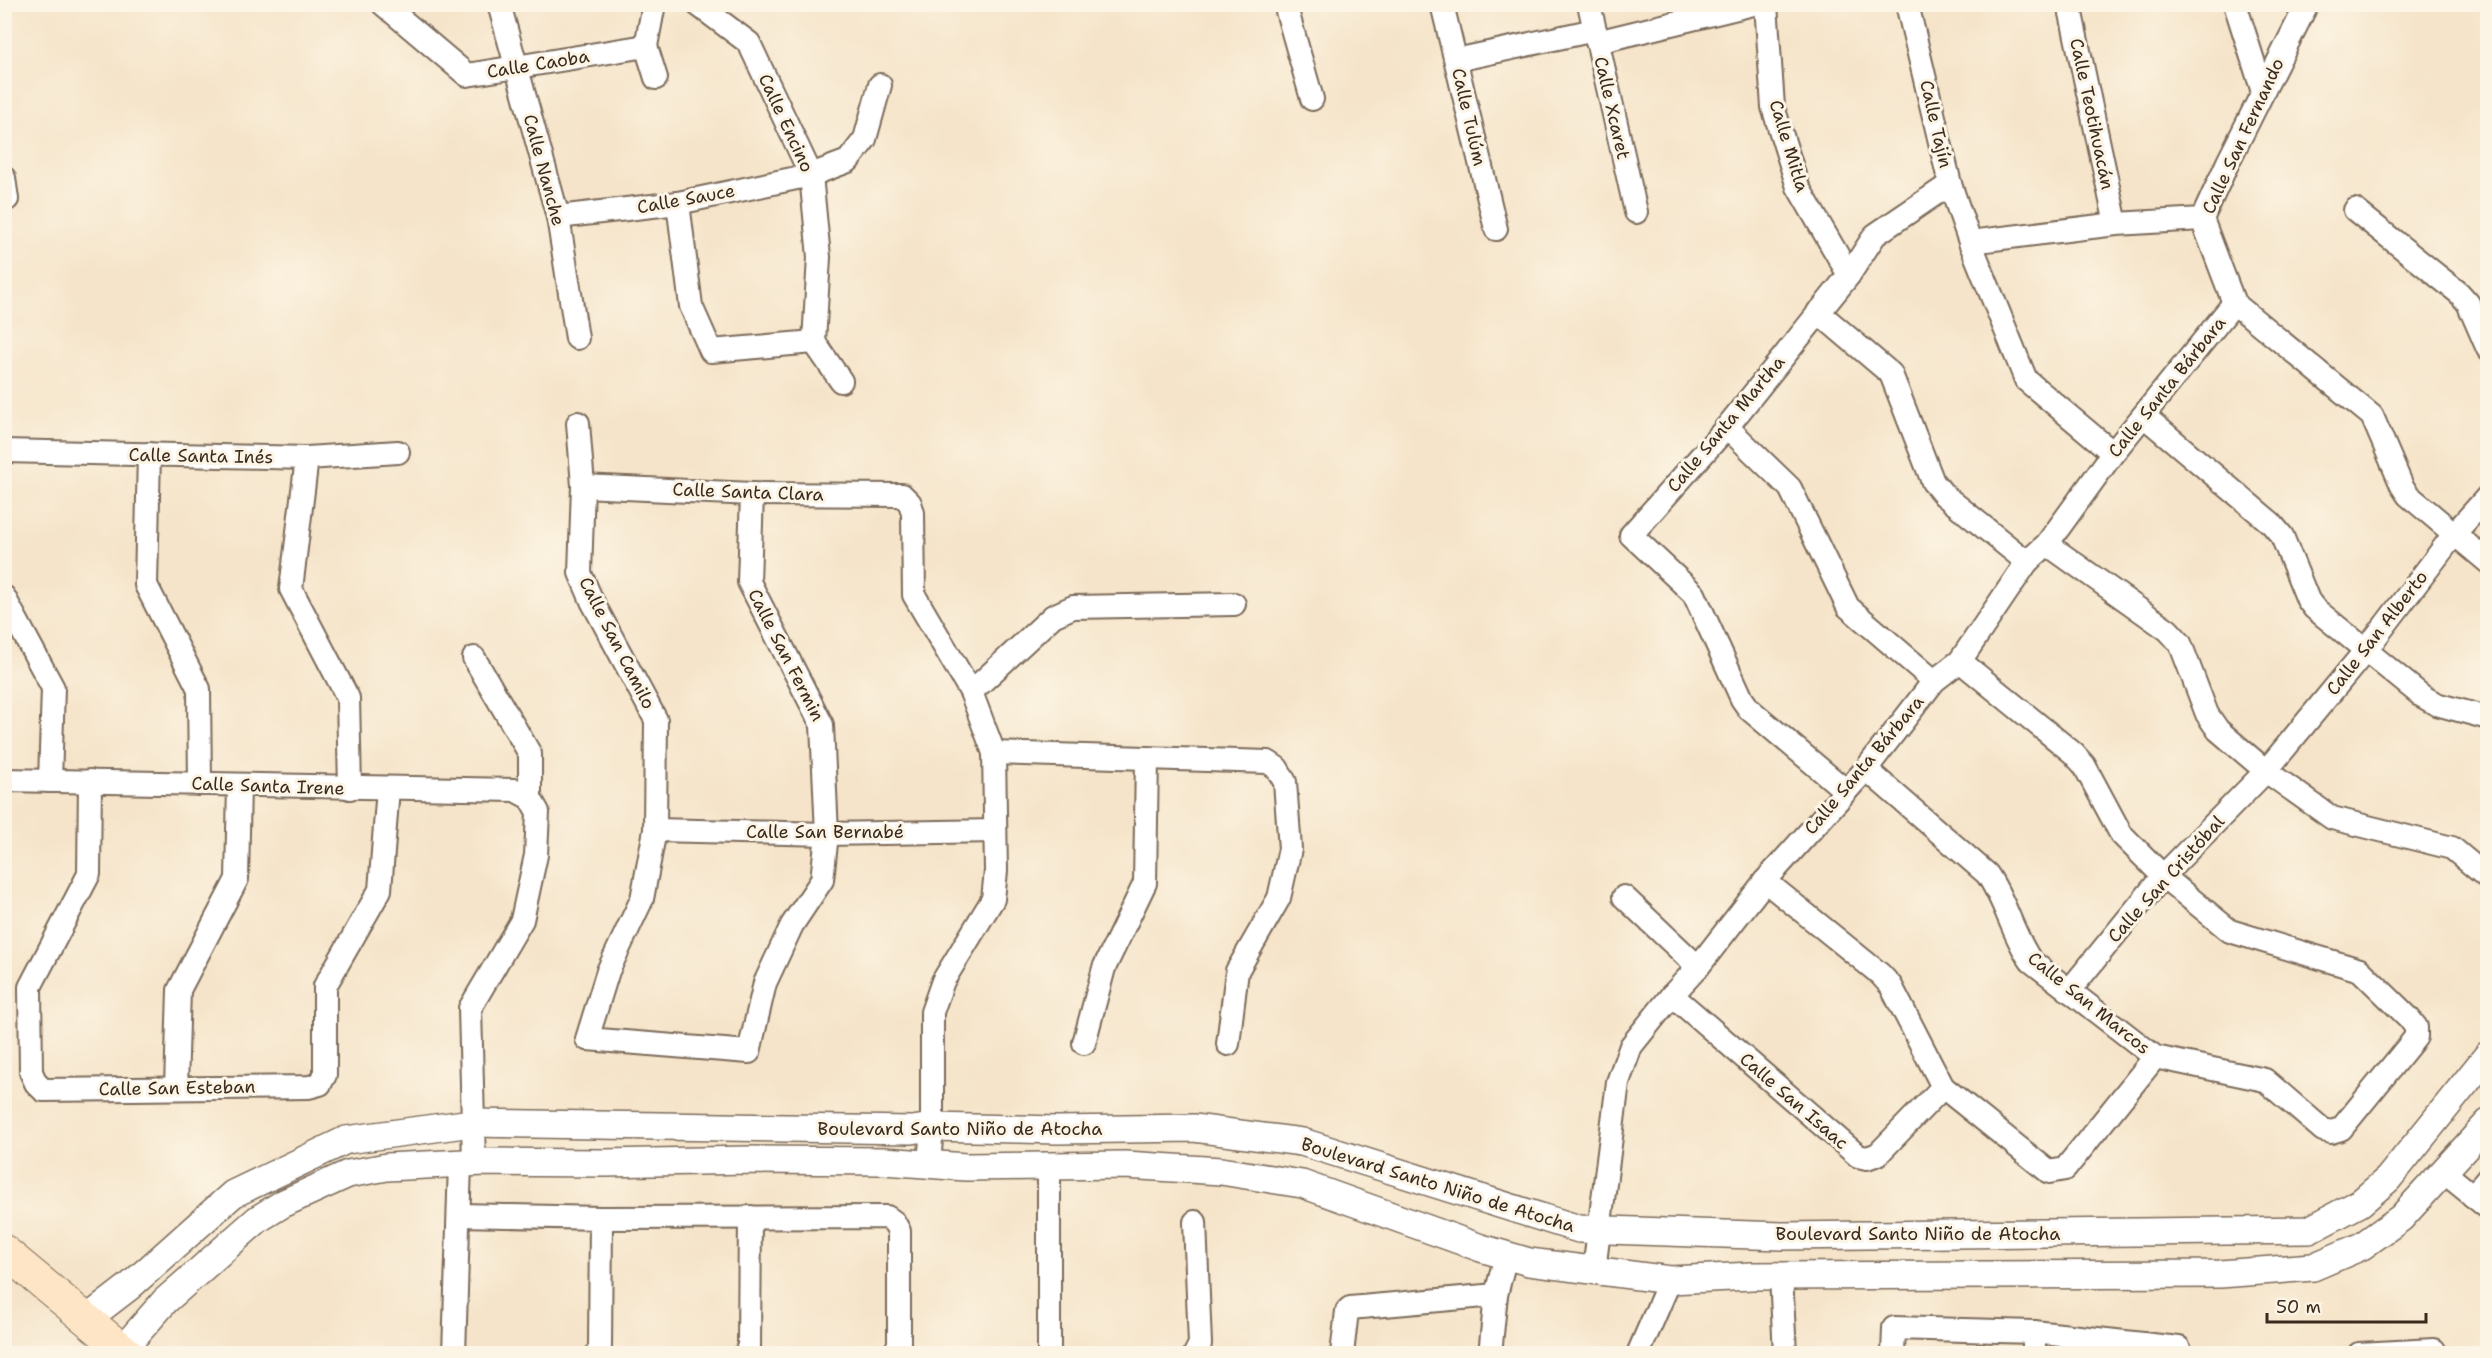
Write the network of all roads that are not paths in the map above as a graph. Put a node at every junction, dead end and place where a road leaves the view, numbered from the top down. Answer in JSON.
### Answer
{"nodes":[{"id":1,"x":383,"y":4,"type":"edge"},
{"id":2,"x":499,"y":4,"type":"edge"},
{"id":3,"x":654,"y":4,"type":"edge"},
{"id":4,"x":697,"y":4,"type":"edge"},
{"id":5,"x":1285,"y":4,"type":"edge"},
{"id":6,"x":1442,"y":4,"type":"edge"},
{"id":7,"x":1589,"y":4,"type":"edge"},
{"id":8,"x":1753,"y":4,"type":"edge"},
{"id":9,"x":1766,"y":4,"type":"edge"},
{"id":10,"x":1907,"y":4,"type":"edge"},
{"id":11,"x":2069,"y":4,"type":"edge"},
{"id":12,"x":2235,"y":4,"type":"edge"},
{"id":13,"x":2307,"y":4,"type":"edge"},
{"id":14,"x":1596,"y":36,"type":"junction"},
{"id":15,"x":645,"y":46,"type":"junction"},
{"id":16,"x":1456,"y":60,"type":"junction"},
{"id":17,"x":517,"y":68,"type":"junction"},
{"id":18,"x":656,"y":78,"type":"dead end"},
{"id":19,"x":880,"y":85,"type":"dead end"},
{"id":20,"x":2263,"y":92,"type":"junction"},
{"id":21,"x":1312,"y":99,"type":"dead end"},
{"id":22,"x":812,"y":175,"type":"junction"},
{"id":23,"x":4,"y":178,"type":"edge"},
{"id":24,"x":1950,"y":184,"type":"junction"},
{"id":25,"x":4,"y":201,"type":"edge"},
{"id":26,"x":678,"y":203,"type":"junction"},
{"id":27,"x":2355,"y":210,"type":"dead end"},
{"id":28,"x":1636,"y":212,"type":"dead end"},
{"id":29,"x":558,"y":217,"type":"junction"},
{"id":30,"x":2202,"y":219,"type":"junction"},
{"id":31,"x":2116,"y":224,"type":"junction"},
{"id":32,"x":1496,"y":229,"type":"dead end"},
{"id":33,"x":1970,"y":242,"type":"junction"},
{"id":34,"x":1849,"y":275,"type":"junction"},
{"id":35,"x":2234,"y":303,"type":"junction"},
{"id":36,"x":1818,"y":312,"type":"junction"},
{"id":37,"x":577,"y":338,"type":"dead end"},
{"id":38,"x":814,"y":342,"type":"junction"},
{"id":39,"x":2487,"y":349,"type":"edge"},
{"id":40,"x":841,"y":381,"type":"dead end"},
{"id":41,"x":2144,"y":416,"type":"junction"},
{"id":42,"x":578,"y":423,"type":"dead end"},
{"id":43,"x":1727,"y":427,"type":"junction"},
{"id":44,"x":4,"y":451,"type":"edge"},
{"id":45,"x":398,"y":452,"type":"dead end"},
{"id":46,"x":2113,"y":453,"type":"junction"},
{"id":47,"x":148,"y":454,"type":"junction"},
{"id":48,"x":307,"y":458,"type":"junction"},
{"id":49,"x":584,"y":486,"type":"junction"},
{"id":50,"x":752,"y":494,"type":"junction"},
{"id":51,"x":2487,"y":496,"type":"edge"},
{"id":52,"x":2455,"y":533,"type":"junction"},
{"id":53,"x":2047,"y":544,"type":"junction"},
{"id":54,"x":2027,"y":562,"type":"junction"},
{"id":55,"x":2487,"y":562,"type":"edge"},
{"id":56,"x":4,"y":597,"type":"edge"},
{"id":57,"x":1234,"y":603,"type":"dead end"},
{"id":58,"x":2366,"y":650,"type":"junction"},
{"id":59,"x":474,"y":658,"type":"dead end"},
{"id":60,"x":1960,"y":661,"type":"junction"},
{"id":61,"x":1934,"y":681,"type":"junction"},
{"id":62,"x":971,"y":692,"type":"junction"},
{"id":63,"x":2487,"y":718,"type":"edge"},
{"id":64,"x":994,"y":753,"type":"junction"},
{"id":65,"x":1147,"y":758,"type":"junction"},
{"id":66,"x":1866,"y":769,"type":"junction"},
{"id":67,"x":2266,"y":771,"type":"junction"},
{"id":68,"x":4,"y":780,"type":"edge"},
{"id":69,"x":50,"y":781,"type":"junction"},
{"id":70,"x":90,"y":781,"type":"junction"},
{"id":71,"x":200,"y":784,"type":"junction"},
{"id":72,"x":239,"y":785,"type":"junction"},
{"id":73,"x":350,"y":788,"type":"junction"},
{"id":74,"x":388,"y":788,"type":"junction"},
{"id":75,"x":1846,"y":791,"type":"junction"},
{"id":76,"x":530,"y":798,"type":"junction"},
{"id":77,"x":655,"y":830,"type":"junction"},
{"id":78,"x":995,"y":831,"type":"junction"},
{"id":79,"x":827,"y":834,"type":"junction"},
{"id":80,"x":2163,"y":876,"type":"junction"},
{"id":81,"x":2487,"y":878,"type":"edge"},
{"id":82,"x":1765,"y":881,"type":"junction"},
{"id":83,"x":1624,"y":897,"type":"dead end"},
{"id":84,"x":1698,"y":967,"type":"junction"},
{"id":85,"x":2069,"y":991,"type":"junction"},
{"id":86,"x":1672,"y":995,"type":"junction"},
{"id":87,"x":1084,"y":1043,"type":"dead end"},
{"id":88,"x":1228,"y":1044,"type":"dead end"},
{"id":89,"x":749,"y":1052,"type":"joint"},
{"id":90,"x":2155,"y":1057,"type":"junction"},
{"id":91,"x":2487,"y":1057,"type":"edge"},
{"id":92,"x":176,"y":1087,"type":"junction"},
{"id":93,"x":1943,"y":1088,"type":"junction"},
{"id":94,"x":472,"y":1123,"type":"junction"},
{"id":95,"x":2487,"y":1123,"type":"edge"},
{"id":96,"x":932,"y":1127,"type":"junction"},
{"id":97,"x":467,"y":1163,"type":"junction"},
{"id":98,"x":929,"y":1164,"type":"junction"},
{"id":99,"x":1049,"y":1165,"type":"junction"},
{"id":100,"x":2445,"y":1173,"type":"junction"},
{"id":101,"x":2487,"y":1178,"type":"edge"},
{"id":102,"x":2480,"y":1202,"type":"edge"},
{"id":103,"x":460,"y":1215,"type":"junction"},
{"id":104,"x":750,"y":1217,"type":"junction"},
{"id":105,"x":601,"y":1218,"type":"junction"},
{"id":106,"x":1196,"y":1222,"type":"dead end"},
{"id":107,"x":1600,"y":1230,"type":"junction"},
{"id":108,"x":2008,"y":1234,"type":"junction"},
{"id":109,"x":4,"y":1251,"type":"edge"},
{"id":110,"x":1506,"y":1255,"type":"junction"},
{"id":111,"x":1594,"y":1270,"type":"junction"},
{"id":112,"x":2012,"y":1275,"type":"junction"},
{"id":113,"x":1781,"y":1276,"type":"junction"},
{"id":114,"x":1670,"y":1280,"type":"junction"},
{"id":115,"x":1496,"y":1295,"type":"junction"},
{"id":116,"x":87,"y":1319,"type":"junction"},
{"id":117,"x":2034,"y":1343,"type":"edge"},
{"id":118,"x":125,"y":1351,"type":"edge"},
{"id":119,"x":2179,"y":1351,"type":"edge"},
{"id":120,"x":2434,"y":1352,"type":"edge"},
{"id":121,"x":453,"y":1353,"type":"edge"},
{"id":122,"x":597,"y":1353,"type":"edge"},
{"id":123,"x":745,"y":1353,"type":"edge"},
{"id":124,"x":894,"y":1353,"type":"edge"},
{"id":125,"x":1049,"y":1353,"type":"edge"},
{"id":126,"x":1195,"y":1353,"type":"edge"},
{"id":127,"x":1342,"y":1353,"type":"edge"},
{"id":128,"x":1490,"y":1353,"type":"edge"},
{"id":129,"x":1638,"y":1353,"type":"edge"},
{"id":130,"x":1785,"y":1353,"type":"edge"},
{"id":131,"x":1893,"y":1353,"type":"edge"},
{"id":132,"x":2359,"y":1353,"type":"edge"}],
"edges":[{"from":1,"to":17,"type":"street","name":"Calle Caoba"},
{"from":2,"to":17,"type":"street","name":"Calle Nanche"},
{"from":3,"to":15,"type":"street"},
{"from":4,"to":22,"type":"street","name":"Calle Encino"},
{"from":5,"to":21,"type":"street"},
{"from":6,"to":16,"type":"street","name":"Calle Tulúm"},
{"from":7,"to":14,"type":"street","name":"Calle Xcaret"},
{"from":8,"to":14,"type":"street"},
{"from":9,"to":34,"type":"street","name":"Calle Mitla"},
{"from":10,"to":24,"type":"street","name":"Calle Tajín"},
{"from":11,"to":31,"type":"street","name":"Calle Teotihuacán"},
{"from":12,"to":20,"type":"street"},
{"from":13,"to":20,"type":"street","name":"Calle San Fernando"},
{"from":14,"to":16,"type":"street"},
{"from":14,"to":28,"type":"street","name":"Calle Xcaret"},
{"from":15,"to":17,"type":"street","name":"Calle Caoba"},
{"from":15,"to":18,"type":"street"},
{"from":16,"to":32,"type":"street","name":"Calle Tulúm"},
{"from":17,"to":29,"type":"street","name":"Calle Nanche"},
{"from":19,"to":22,"type":"street","name":"Calle Sauce"},
{"from":20,"to":30,"type":"street","name":"Calle San Fernando"},
{"from":22,"to":26,"type":"street","name":"Calle Sauce"},
{"from":22,"to":38,"type":"street","name":"Calle Encino"},
{"from":23,"to":25,"type":"street"},
{"from":24,"to":33,"type":"street","name":"Calle Tajín"},
{"from":24,"to":34,"type":"street","name":"Calle Santa Martha"},
{"from":26,"to":29,"type":"street","name":"Calle Sauce"},
{"from":26,"to":38,"type":"street"},
{"from":27,"to":39,"type":"street"},
{"from":29,"to":37,"type":"street","name":"Calle Nanche"},
{"from":30,"to":31,"type":"street"},
{"from":30,"to":35,"type":"street","name":"Calle San Fernando"},
{"from":31,"to":33,"type":"street"},
{"from":33,"to":46,"type":"street","name":"Calle Tajín"},
{"from":34,"to":36,"type":"street","name":"Calle Santa Martha"},
{"from":35,"to":41,"type":"street","name":"Calle Santa Bárbara"},
{"from":35,"to":52,"type":"street"},
{"from":36,"to":43,"type":"street","name":"Calle Santa Martha"},
{"from":36,"to":54,"type":"street"},
{"from":38,"to":40,"type":"street"},
{"from":41,"to":46,"type":"street","name":"Calle Santa Bárbara"},
{"from":41,"to":58,"type":"street"},
{"from":42,"to":49,"type":"street","name":"Calle San Camilo"},
{"from":43,"to":61,"type":"street"},
{"from":43,"to":75,"type":"street","name":"Calle Santa Martha"},
{"from":44,"to":47,"type":"street","name":"Calle Santa Inés"},
{"from":45,"to":48,"type":"street","name":"Calle Santa Inés"},
{"from":46,"to":53,"type":"street","name":"Calle Santa Bárbara"},
{"from":47,"to":48,"type":"street","name":"Calle Santa Inés"},
{"from":47,"to":71,"type":"street"},
{"from":48,"to":73,"type":"street"},
{"from":49,"to":50,"type":"street","name":"Calle Santa Clara"},
{"from":49,"to":77,"type":"street","name":"Calle San Camilo"},
{"from":50,"to":62,"type":"street","name":"Calle Santa Clara"},
{"from":50,"to":79,"type":"street","name":"Calle San Fermin"},
{"from":51,"to":52,"type":"street","name":"Calle San Alberto"},
{"from":52,"to":55,"type":"street"},
{"from":52,"to":58,"type":"street","name":"Calle San Alberto"},
{"from":53,"to":54,"type":"street","name":"Calle Santa Bárbara"},
{"from":53,"to":67,"type":"street"},
{"from":54,"to":60,"type":"street","name":"Calle Santa Bárbara"},
{"from":56,"to":69,"type":"street"},
{"from":57,"to":62,"type":"street"},
{"from":58,"to":63,"type":"street"},
{"from":58,"to":67,"type":"street","name":"Calle San Alberto"},
{"from":59,"to":76,"type":"street"},
{"from":60,"to":61,"type":"street","name":"Calle Santa Bárbara"},
{"from":60,"to":80,"type":"street"},
{"from":61,"to":66,"type":"street","name":"Calle Santa Bárbara"},
{"from":62,"to":64,"type":"street"},
{"from":64,"to":65,"type":"street"},
{"from":64,"to":78,"type":"street"},
{"from":65,"to":87,"type":"street"},
{"from":65,"to":88,"type":"street"},
{"from":66,"to":75,"type":"street","name":"Calle Santa Bárbara"},
{"from":66,"to":85,"type":"street","name":"Calle San Marcos"},
{"from":67,"to":80,"type":"street","name":"Calle San Cristóbal"},
{"from":67,"to":81,"type":"street"},
{"from":68,"to":69,"type":"street","name":"Calle Santa Irene"},
{"from":69,"to":70,"type":"street","name":"Calle Santa Irene"},
{"from":70,"to":71,"type":"street","name":"Calle Santa Irene"},
{"from":70,"to":92,"type":"street","name":"Calle San Esteban"},
{"from":71,"to":72,"type":"street","name":"Calle Santa Irene"},
{"from":72,"to":73,"type":"street","name":"Calle Santa Irene"},
{"from":72,"to":92,"type":"street"},
{"from":73,"to":74,"type":"street","name":"Calle Santa Irene"},
{"from":74,"to":76,"type":"street","name":"Calle Santa Irene"},
{"from":74,"to":92,"type":"street","name":"Calle San Esteban"},
{"from":75,"to":82,"type":"street","name":"Calle Santa Bárbara"},
{"from":76,"to":94,"type":"street"},
{"from":77,"to":79,"type":"street","name":"Calle San Bernabé"},
{"from":77,"to":89,"type":"street","name":"Calle San Camilo"},
{"from":78,"to":79,"type":"street","name":"Calle San Bernabé"},
{"from":78,"to":96,"type":"street"},
{"from":79,"to":89,"type":"street","name":"Calle San Fermin"},
{"from":80,"to":85,"type":"street","name":"Calle San Cristóbal"},
{"from":80,"to":90,"type":"street","name":"Calle San Marcos"},
{"from":82,"to":84,"type":"street","name":"Calle Santa Bárbara"},
{"from":82,"to":93,"type":"street"},
{"from":83,"to":84,"type":"street"},
{"from":84,"to":86,"type":"street","name":"Calle Santa Bárbara"},
{"from":85,"to":90,"type":"street","name":"Calle San Marcos"},
{"from":86,"to":93,"type":"street","name":"Calle San Isaac"},
{"from":86,"to":107,"type":"street","name":"Calle Santa Bárbara"},
{"from":90,"to":93,"type":"street"},
{"from":91,"to":108,"type":"street","name":"Boulevard Santo Niño de Atocha"},
{"from":94,"to":96,"type":"street","name":"Boulevard Santo Niño de Atocha"},
{"from":94,"to":97,"type":"street"},
{"from":94,"to":116,"type":"street","name":"Boulevard Santo Niño de Atocha"},
{"from":95,"to":100,"type":"street","name":"Boulevard Santo Niño de Atocha"},
{"from":96,"to":98,"type":"street"},
{"from":96,"to":107,"type":"street","name":"Boulevard Santo Niño de Atocha"},
{"from":97,"to":98,"type":"street","name":"Boulevard Santo Niño de Atocha"},
{"from":97,"to":103,"type":"street"},
{"from":97,"to":118,"type":"street","name":"Boulevard Santo Niño de Atocha"},
{"from":98,"to":99,"type":"street","name":"Boulevard Santo Niño de Atocha"},
{"from":99,"to":110,"type":"street","name":"Boulevard Santo Niño de Atocha"},
{"from":99,"to":125,"type":"street"},
{"from":100,"to":102,"type":"street"},
{"from":100,"to":112,"type":"street","name":"Boulevard Santo Niño de Atocha"},
{"from":101,"to":102,"type":"street"},
{"from":103,"to":105,"type":"street"},
{"from":103,"to":121,"type":"street"},
{"from":104,"to":105,"type":"street"},
{"from":104,"to":123,"type":"street"},
{"from":104,"to":124,"type":"street"},
{"from":105,"to":122,"type":"street"},
{"from":106,"to":126,"type":"street"},
{"from":107,"to":108,"type":"street","name":"Boulevard Santo Niño de Atocha"},
{"from":107,"to":111,"type":"street","name":"Calle Santa Bárbara"},
{"from":108,"to":112,"type":"street"},
{"from":109,"to":116,"type":"main road"},
{"from":110,"to":111,"type":"street","name":"Boulevard Santo Niño de Atocha"},
{"from":110,"to":115,"type":"street"},
{"from":111,"to":114,"type":"street","name":"Boulevard Santo Niño de Atocha"},
{"from":112,"to":113,"type":"street","name":"Boulevard Santo Niño de Atocha"},
{"from":113,"to":114,"type":"street","name":"Boulevard Santo Niño de Atocha"},
{"from":113,"to":130,"type":"street"},
{"from":114,"to":129,"type":"street"},
{"from":115,"to":127,"type":"street"},
{"from":115,"to":128,"type":"street"},
{"from":116,"to":118,"type":"main road"},
{"from":117,"to":119,"type":"street"},
{"from":117,"to":131,"type":"street"},
{"from":120,"to":132,"type":"street"}]}
